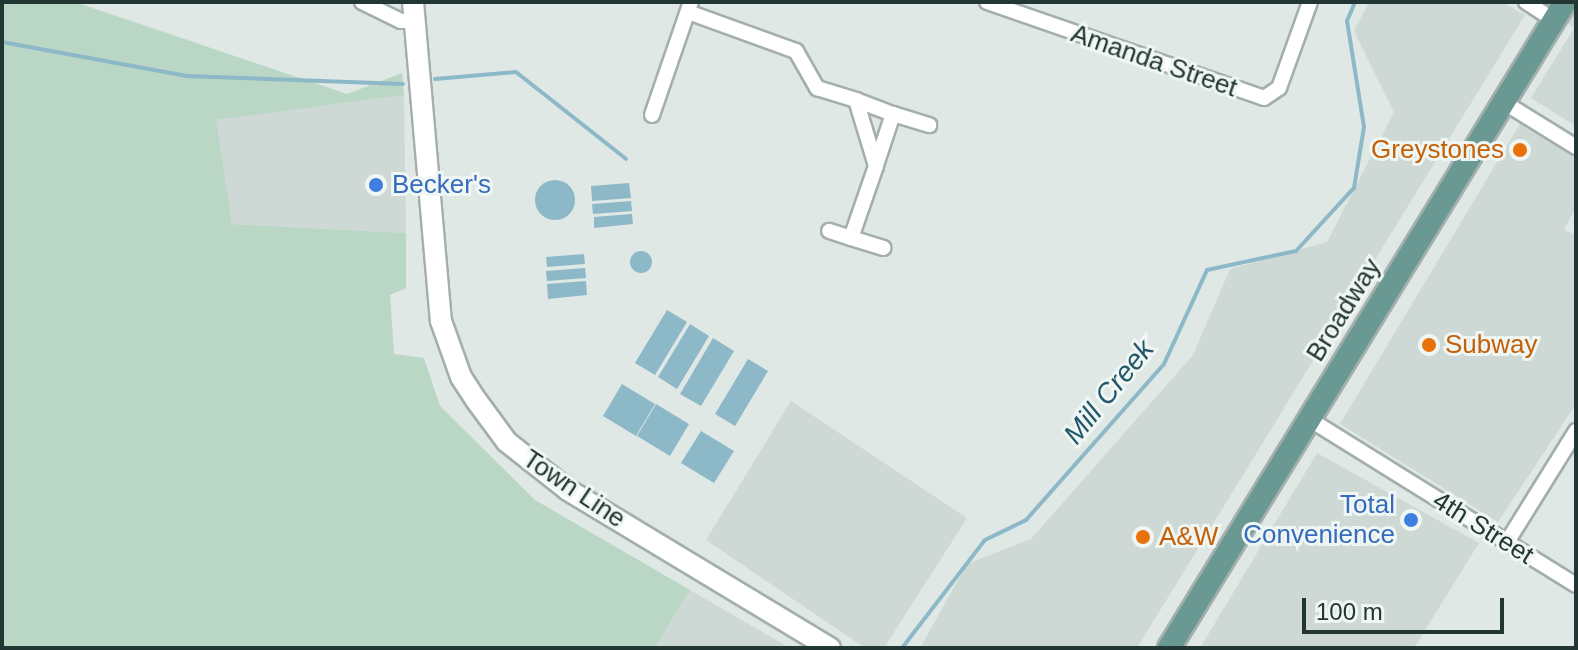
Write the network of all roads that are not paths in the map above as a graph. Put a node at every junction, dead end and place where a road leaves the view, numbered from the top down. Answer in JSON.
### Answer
{"nodes":[{"id":1,"x":362,"y":2,"type":"edge"},
{"id":2,"x":987,"y":2,"type":"edge"},
{"id":3,"x":1310,"y":2,"type":"edge"},
{"id":4,"x":1526,"y":2,"type":"edge"},
{"id":5,"x":690,"y":7,"type":"edge"},
{"id":6,"x":413,"y":11,"type":"edge"},
{"id":7,"x":1560,"y":11,"type":"edge"},
{"id":8,"x":856,"y":100,"type":"junction"},
{"id":9,"x":1505,"y":103,"type":"junction"},
{"id":10,"x":893,"y":114,"type":"junction"},
{"id":11,"x":652,"y":115,"type":"dead end"},
{"id":12,"x":929,"y":125,"type":"dead end"},
{"id":13,"x":1576,"y":147,"type":"edge"},
{"id":14,"x":876,"y":166,"type":"junction"},
{"id":15,"x":829,"y":231,"type":"dead end"},
{"id":16,"x":851,"y":238,"type":"junction"},
{"id":17,"x":884,"y":248,"type":"dead end"},
{"id":18,"x":1309,"y":419,"type":"junction"},
{"id":19,"x":1576,"y":431,"type":"edge"},
{"id":20,"x":1507,"y":542,"type":"junction"},
{"id":21,"x":1576,"y":585,"type":"edge"},
{"id":22,"x":830,"y":648,"type":"edge"},
{"id":23,"x":1169,"y":648,"type":"edge"}],
"edges":[{"from":1,"to":6,"type":"street"},
{"from":2,"to":3,"type":"street","name":"Amanda Street"},
{"from":4,"to":7,"type":"street"},
{"from":5,"to":8,"type":"street"},
{"from":5,"to":11,"type":"street"},
{"from":6,"to":22,"type":"main road","name":"Town Line"},
{"from":7,"to":9,"type":"main road","name":"Broadway"},
{"from":8,"to":10,"type":"street"},
{"from":8,"to":14,"type":"street"},
{"from":9,"to":13,"type":"street"},
{"from":9,"to":18,"type":"main road","name":"Broadway"},
{"from":10,"to":12,"type":"street"},
{"from":10,"to":14,"type":"street"},
{"from":14,"to":16,"type":"street"},
{"from":15,"to":16,"type":"street"},
{"from":16,"to":17,"type":"street"},
{"from":18,"to":20,"type":"street","name":"4th Street"},
{"from":18,"to":23,"type":"main road","name":"Broadway"},
{"from":19,"to":20,"type":"street"},
{"from":20,"to":21,"type":"street","name":"4th Street"}]}
